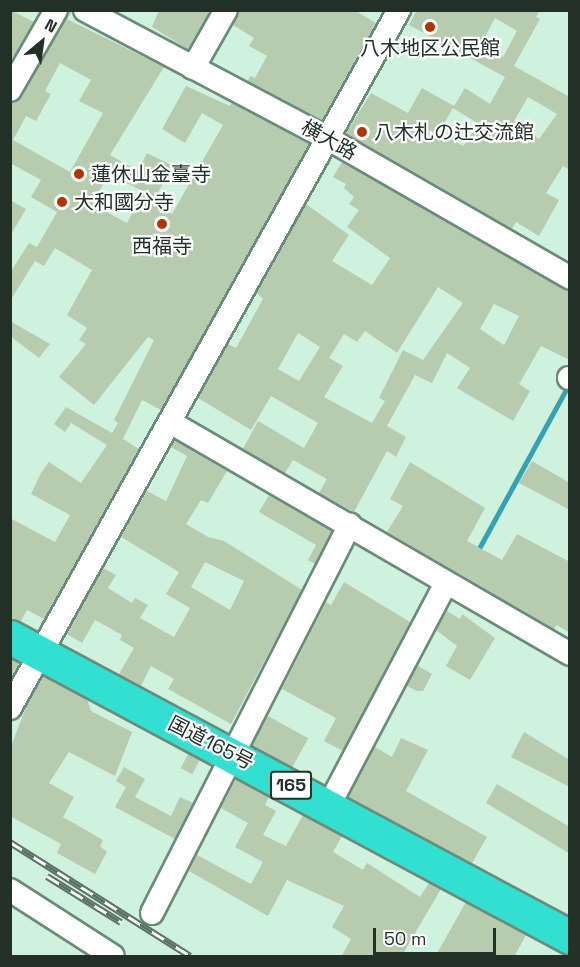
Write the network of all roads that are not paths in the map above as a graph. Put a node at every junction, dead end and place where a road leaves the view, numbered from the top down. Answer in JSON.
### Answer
{"nodes":[{"id":1,"x":56,"y":10,"type":"edge"},
{"id":2,"x":85,"y":10,"type":"edge"},
{"id":3,"x":226,"y":10,"type":"edge"},
{"id":4,"x":399,"y":10,"type":"edge"},
{"id":5,"x":193,"y":68,"type":"junction"},
{"id":6,"x":10,"y":90,"type":"edge"},
{"id":7,"x":327,"y":138,"type":"junction"},
{"id":8,"x":570,"y":278,"type":"edge"},
{"id":9,"x":170,"y":422,"type":"junction"},
{"id":10,"x":350,"y":525,"type":"junction"},
{"id":11,"x":446,"y":583,"type":"junction"},
{"id":12,"x":10,"y":636,"type":"edge"},
{"id":13,"x":39,"y":652,"type":"junction"},
{"id":14,"x":570,"y":654,"type":"edge"},
{"id":15,"x":10,"y":708,"type":"edge"},
{"id":16,"x":235,"y":754,"type":"junction"},
{"id":17,"x":328,"y":807,"type":"junction"},
{"id":18,"x":10,"y":890,"type":"edge"},
{"id":19,"x":152,"y":913,"type":"dead end"},
{"id":20,"x":567,"y":928,"type":"edge"},
{"id":21,"x":113,"y":957,"type":"edge"}],
"edges":[{"from":1,"to":6,"type":"street"},
{"from":2,"to":5,"type":"street","name":"横大路"},
{"from":3,"to":5,"type":"street"},
{"from":4,"to":7,"type":"street"},
{"from":5,"to":7,"type":"street","name":"横大路"},
{"from":7,"to":8,"type":"street","name":"横大路"},
{"from":7,"to":9,"type":"street"},
{"from":9,"to":10,"type":"street"},
{"from":9,"to":13,"type":"street"},
{"from":10,"to":11,"type":"street"},
{"from":10,"to":16,"type":"street"},
{"from":11,"to":14,"type":"street"},
{"from":11,"to":17,"type":"street"},
{"from":12,"to":13,"type":"highway","name":"国道165号","number":"165"},
{"from":13,"to":15,"type":"street"},
{"from":13,"to":16,"type":"highway","name":"国道165号","number":"165"},
{"from":16,"to":17,"type":"highway","name":"国道165号","number":"165"},
{"from":16,"to":19,"type":"street"},
{"from":17,"to":20,"type":"highway","name":"国道165号","number":"165"},
{"from":18,"to":21,"type":"street"}]}
